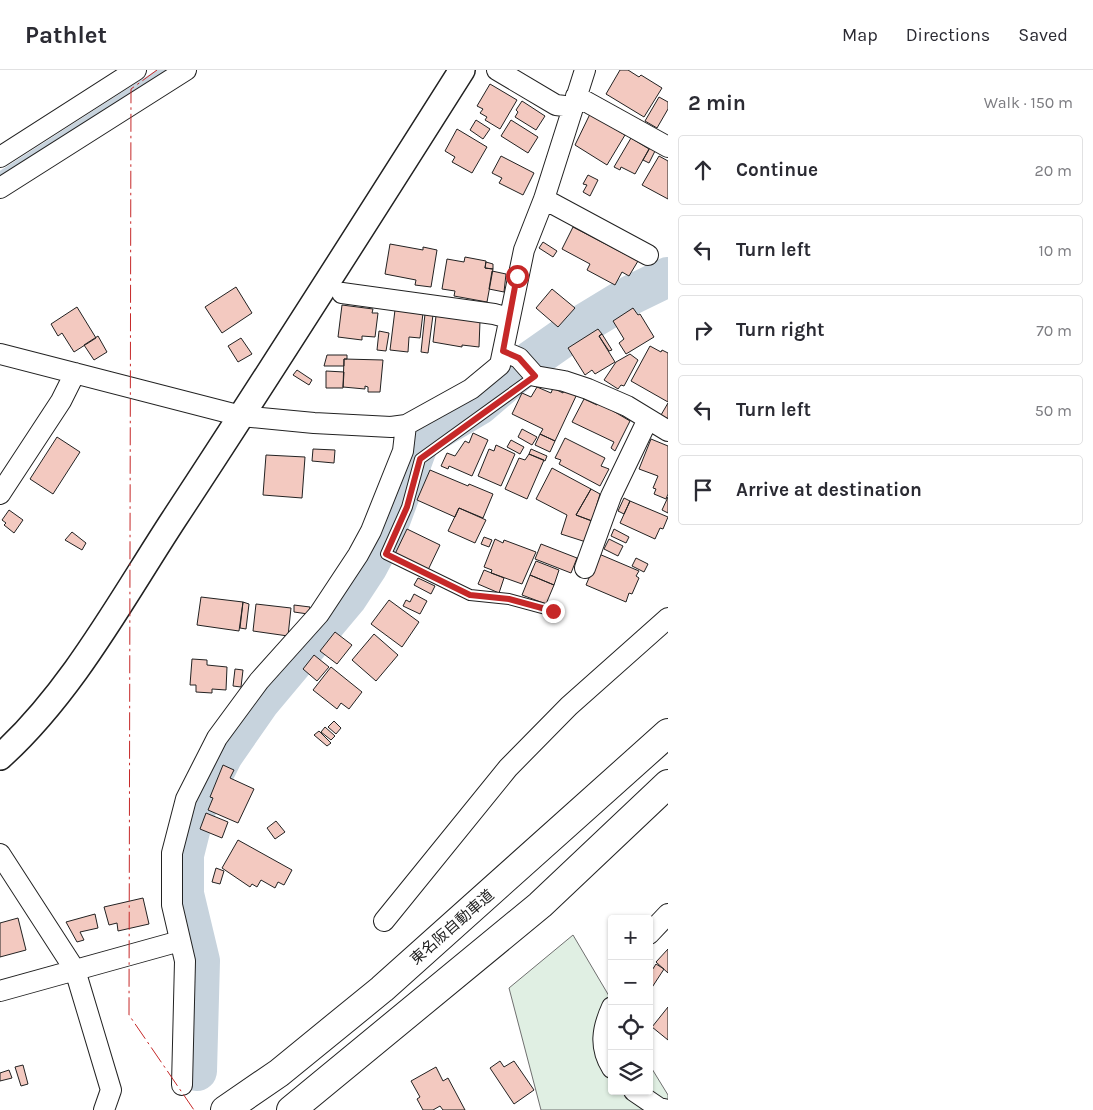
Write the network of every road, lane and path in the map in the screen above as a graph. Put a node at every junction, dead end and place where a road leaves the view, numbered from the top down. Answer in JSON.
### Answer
{"nodes":[{"id":1,"x":136,"y":70,"type":"edge"},
{"id":2,"x":186,"y":70,"type":"edge"},
{"id":3,"x":462,"y":70,"type":"edge"},
{"id":4,"x":497,"y":70,"type":"edge"},
{"id":5,"x":585,"y":70,"type":"edge"},
{"id":6,"x":575,"y":102,"type":"junction"},
{"id":7,"x":668,"y":147,"type":"edge"},
{"id":8,"x":0,"y":157,"type":"edge"},
{"id":9,"x":0,"y":188,"type":"edge"},
{"id":10,"x":544,"y":199,"type":"junction"},
{"id":11,"x":648,"y":255,"type":"dead end"},
{"id":12,"x":342,"y":293,"type":"dead end"},
{"id":13,"x":509,"y":318,"type":"junction"},
{"id":14,"x":0,"y":354,"type":"edge"},
{"id":15,"x":511,"y":355,"type":"junction"},
{"id":16,"x":75,"y":373,"type":"junction"},
{"id":17,"x":534,"y":375,"type":"junction"},
{"id":18,"x":241,"y":416,"type":"junction"},
{"id":19,"x":648,"y":419,"type":"junction"},
{"id":20,"x":406,"y":425,"type":"junction"},
{"id":21,"x":668,"y":431,"type":"edge"},
{"id":22,"x":0,"y":494,"type":"edge"},
{"id":23,"x":584,"y":568,"type":"dead end"},
{"id":24,"x":553,"y":611,"type":"dead end"},
{"id":25,"x":668,"y":618,"type":"edge"},
{"id":26,"x":668,"y":732,"type":"edge"},
{"id":27,"x":0,"y":757,"type":"edge"},
{"id":28,"x":668,"y":784,"type":"edge"},
{"id":29,"x":0,"y":854,"type":"edge"},
{"id":30,"x":668,"y":914,"type":"edge"},
{"id":31,"x":384,"y":921,"type":"dead end"},
{"id":32,"x":653,"y":930,"type":"edge"},
{"id":33,"x":180,"y":941,"type":"junction"},
{"id":34,"x":75,"y":970,"type":"junction"},
{"id":35,"x":0,"y":991,"type":"edge"},
{"id":36,"x":608,"y":1020,"type":"edge"},
{"id":37,"x":608,"y":1061,"type":"edge"},
{"id":38,"x":182,"y":1085,"type":"dead end"},
{"id":39,"x":640,"y":1095,"type":"edge"},
{"id":40,"x":104,"y":1110,"type":"edge"},
{"id":41,"x":225,"y":1110,"type":"edge"},
{"id":42,"x":291,"y":1110,"type":"edge"},
{"id":43,"x":668,"y":1110,"type":"edge"}],
"edges":[{"from":1,"to":8,"type":"street"},
{"from":2,"to":9,"type":"street"},
{"from":3,"to":18,"type":"street"},
{"from":4,"to":6,"type":"street"},
{"from":5,"to":6,"type":"street"},
{"from":6,"to":7,"type":"street"},
{"from":6,"to":10,"type":"street"},
{"from":10,"to":11,"type":"street"},
{"from":10,"to":13,"type":"street"},
{"from":12,"to":13,"type":"street"},
{"from":13,"to":15,"type":"street"},
{"from":14,"to":16,"type":"street"},
{"from":15,"to":17,"type":"street"},
{"from":15,"to":20,"type":"street"},
{"from":16,"to":18,"type":"street"},
{"from":16,"to":22,"type":"street"},
{"from":17,"to":19,"type":"street"},
{"from":17,"to":24,"type":"lane"},
{"from":18,"to":20,"type":"street"},
{"from":18,"to":27,"type":"street"},
{"from":19,"to":21,"type":"street"},
{"from":19,"to":23,"type":"street"},
{"from":20,"to":33,"type":"street"},
{"from":25,"to":31,"type":"street"},
{"from":26,"to":41,"type":"highway","name":"東名阪自動車道"},
{"from":28,"to":42,"type":"highway"},
{"from":29,"to":34,"type":"street"},
{"from":30,"to":32,"type":"street"},
{"from":33,"to":34,"type":"street"},
{"from":33,"to":38,"type":"street"},
{"from":34,"to":35,"type":"street"},
{"from":34,"to":40,"type":"street"},
{"from":36,"to":37,"type":"street"},
{"from":39,"to":43,"type":"street"}]}
